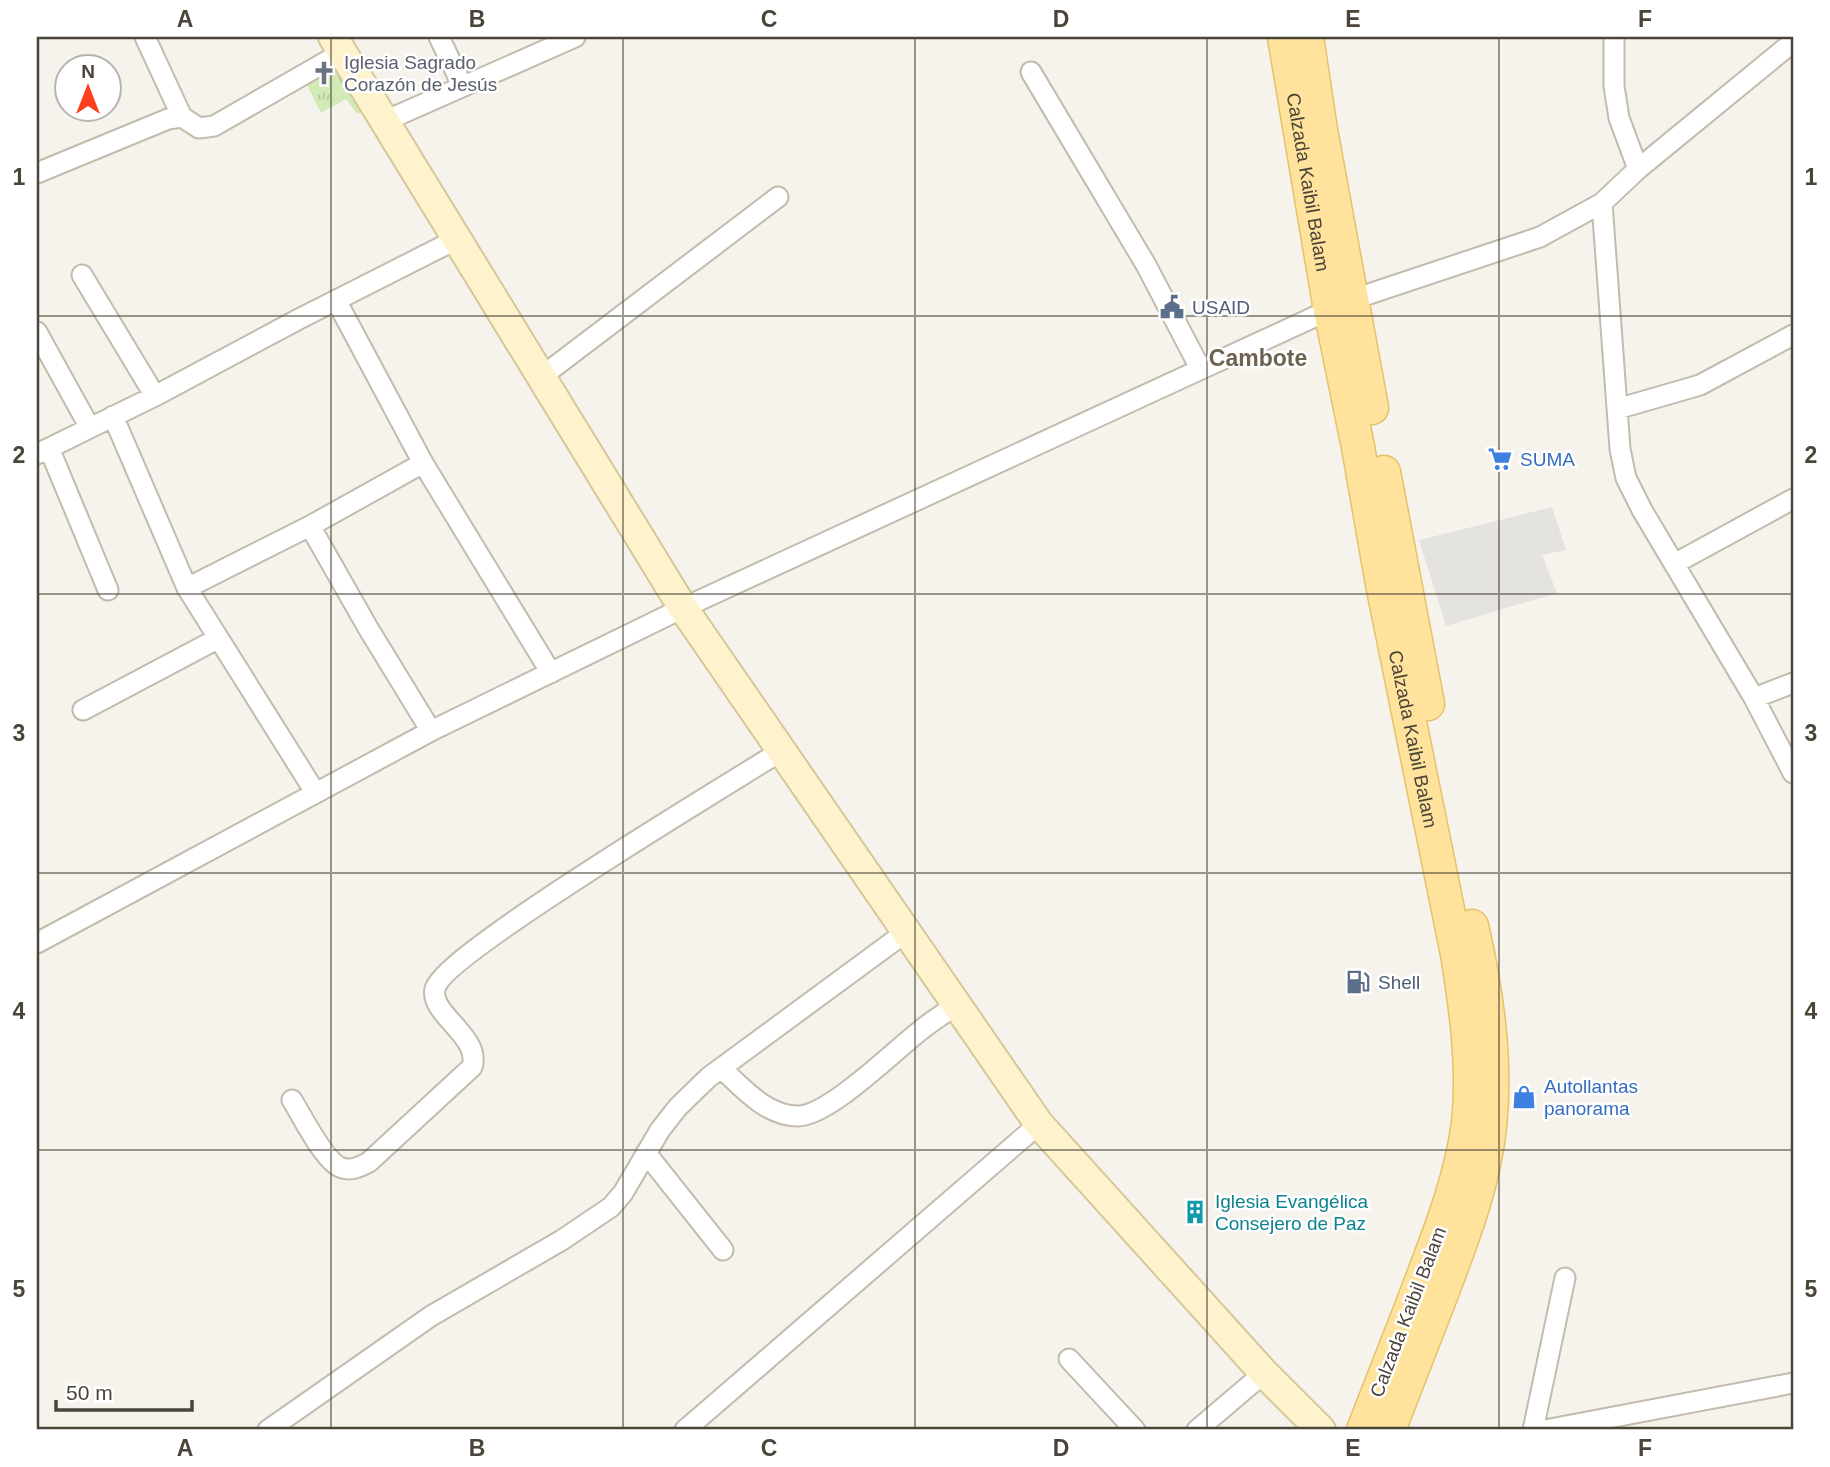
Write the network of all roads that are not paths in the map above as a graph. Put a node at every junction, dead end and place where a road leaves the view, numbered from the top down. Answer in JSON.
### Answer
{"nodes":[{"id":1,"x":145,"y":37,"type":"edge"},
{"id":2,"x":439,"y":37,"type":"edge"},
{"id":3,"x":575,"y":37,"type":"edge"},
{"id":4,"x":1284,"y":37,"type":"edge"},
{"id":5,"x":1307,"y":37,"type":"edge"},
{"id":6,"x":1614,"y":37,"type":"edge"},
{"id":7,"x":1793,"y":43,"type":"edge"},
{"id":8,"x":338,"y":44,"type":"edge"},
{"id":9,"x":1031,"y":72,"type":"dead end"},
{"id":10,"x":462,"y":85,"type":"junction"},
{"id":11,"x":182,"y":117,"type":"junction"},
{"id":12,"x":385,"y":121,"type":"junction"},
{"id":13,"x":1638,"y":169,"type":"junction"},
{"id":14,"x":37,"y":173,"type":"edge"},
{"id":15,"x":778,"y":197,"type":"dead end"},
{"id":16,"x":1602,"y":203,"type":"junction"},
{"id":17,"x":457,"y":239,"type":"junction"},
{"id":18,"x":82,"y":275,"type":"dead end"},
{"id":19,"x":336,"y":300,"type":"junction"},
{"id":20,"x":1340,"y":305,"type":"junction"},
{"id":21,"x":37,"y":332,"type":"edge"},
{"id":22,"x":1793,"y":335,"type":"edge"},
{"id":23,"x":1200,"y":368,"type":"junction"},
{"id":24,"x":541,"y":377,"type":"junction"},
{"id":25,"x":155,"y":396,"type":"junction"},
{"id":26,"x":1617,"y":409,"type":"junction"},
{"id":27,"x":113,"y":416,"type":"junction"},
{"id":28,"x":90,"y":428,"type":"junction"},
{"id":29,"x":43,"y":451,"type":"edge"},
{"id":30,"x":423,"y":463,"type":"junction"},
{"id":31,"x":1793,"y":499,"type":"edge"},
{"id":32,"x":310,"y":526,"type":"junction"},
{"id":33,"x":1674,"y":564,"type":"junction"},
{"id":34,"x":187,"y":588,"type":"junction"},
{"id":35,"x":108,"y":590,"type":"dead end"},
{"id":36,"x":682,"y":608,"type":"junction"},
{"id":37,"x":217,"y":639,"type":"junction"},
{"id":38,"x":551,"y":673,"type":"junction"},
{"id":39,"x":1793,"y":682,"type":"edge"},
{"id":40,"x":1754,"y":698,"type":"junction"},
{"id":41,"x":83,"y":710,"type":"dead end"},
{"id":42,"x":431,"y":731,"type":"junction"},
{"id":43,"x":781,"y":751,"type":"junction"},
{"id":44,"x":1791,"y":763,"type":"edge"},
{"id":45,"x":315,"y":792,"type":"junction"},
{"id":46,"x":906,"y":932,"type":"junction"},
{"id":47,"x":39,"y":936,"type":"edge"},
{"id":48,"x":956,"y":1004,"type":"junction"},
{"id":49,"x":721,"y":1068,"type":"junction"},
{"id":50,"x":292,"y":1100,"type":"dead end"},
{"id":51,"x":1040,"y":1124,"type":"junction"},
{"id":52,"x":646,"y":1153,"type":"junction"},
{"id":53,"x":723,"y":1250,"type":"dead end"},
{"id":54,"x":1565,"y":1278,"type":"dead end"},
{"id":55,"x":1069,"y":1359,"type":"dead end"},
{"id":56,"x":1264,"y":1373,"type":"junction"},
{"id":57,"x":1793,"y":1383,"type":"edge"},
{"id":58,"x":268,"y":1430,"type":"edge"},
{"id":59,"x":685,"y":1430,"type":"edge"},
{"id":60,"x":1135,"y":1430,"type":"edge"},
{"id":61,"x":1197,"y":1430,"type":"edge"},
{"id":62,"x":1321,"y":1430,"type":"edge"},
{"id":63,"x":1363,"y":1430,"type":"edge"},
{"id":64,"x":1389,"y":1430,"type":"edge"},
{"id":65,"x":1533,"y":1430,"type":"edge"},
{"id":66,"x":1545,"y":1430,"type":"edge"}],
"edges":[{"from":1,"to":11,"type":"street"},
{"from":2,"to":10,"type":"street"},
{"from":3,"to":10,"type":"street"},
{"from":4,"to":20,"type":"main road","name":"Calzada Kaibil Balam"},
{"from":5,"to":20,"type":"main road","name":"Calzada Kaibil Balam"},
{"from":6,"to":13,"type":"street"},
{"from":7,"to":13,"type":"street"},
{"from":8,"to":11,"type":"street"},
{"from":8,"to":12,"type":"street"},
{"from":9,"to":23,"type":"street"},
{"from":10,"to":12,"type":"street"},
{"from":11,"to":14,"type":"street"},
{"from":12,"to":17,"type":"street"},
{"from":13,"to":16,"type":"street"},
{"from":15,"to":24,"type":"street"},
{"from":16,"to":20,"type":"street"},
{"from":16,"to":26,"type":"street"},
{"from":17,"to":19,"type":"street"},
{"from":17,"to":24,"type":"street"},
{"from":18,"to":25,"type":"street"},
{"from":19,"to":25,"type":"street"},
{"from":19,"to":30,"type":"street"},
{"from":20,"to":23,"type":"street"},
{"from":20,"to":63,"type":"main road","name":"Calzada Kaibil Balam"},
{"from":20,"to":64,"type":"main road","name":"Calzada Kaibil Balam"},
{"from":21,"to":28,"type":"street"},
{"from":22,"to":26,"type":"street"},
{"from":23,"to":36,"type":"street"},
{"from":24,"to":36,"type":"street"},
{"from":25,"to":27,"type":"street"},
{"from":26,"to":33,"type":"street"},
{"from":27,"to":28,"type":"street"},
{"from":27,"to":34,"type":"street"},
{"from":28,"to":29,"type":"street"},
{"from":29,"to":35,"type":"street"},
{"from":30,"to":32,"type":"street"},
{"from":30,"to":38,"type":"street"},
{"from":31,"to":33,"type":"street"},
{"from":32,"to":34,"type":"street"},
{"from":32,"to":42,"type":"street"},
{"from":33,"to":40,"type":"street"},
{"from":34,"to":37,"type":"street"},
{"from":36,"to":38,"type":"street"},
{"from":36,"to":43,"type":"street"},
{"from":37,"to":41,"type":"street"},
{"from":37,"to":45,"type":"street"},
{"from":38,"to":42,"type":"street"},
{"from":39,"to":40,"type":"street"},
{"from":40,"to":44,"type":"street"},
{"from":42,"to":45,"type":"street"},
{"from":43,"to":46,"type":"street"},
{"from":43,"to":50,"type":"street"},
{"from":45,"to":47,"type":"street"},
{"from":46,"to":48,"type":"street"},
{"from":46,"to":49,"type":"street"},
{"from":48,"to":49,"type":"street"},
{"from":48,"to":51,"type":"street"},
{"from":49,"to":52,"type":"street"},
{"from":51,"to":56,"type":"street"},
{"from":51,"to":59,"type":"street"},
{"from":52,"to":53,"type":"street"},
{"from":52,"to":58,"type":"street"},
{"from":54,"to":65,"type":"street"},
{"from":55,"to":60,"type":"street"},
{"from":56,"to":61,"type":"street"},
{"from":56,"to":62,"type":"street"},
{"from":57,"to":66,"type":"street"}]}
